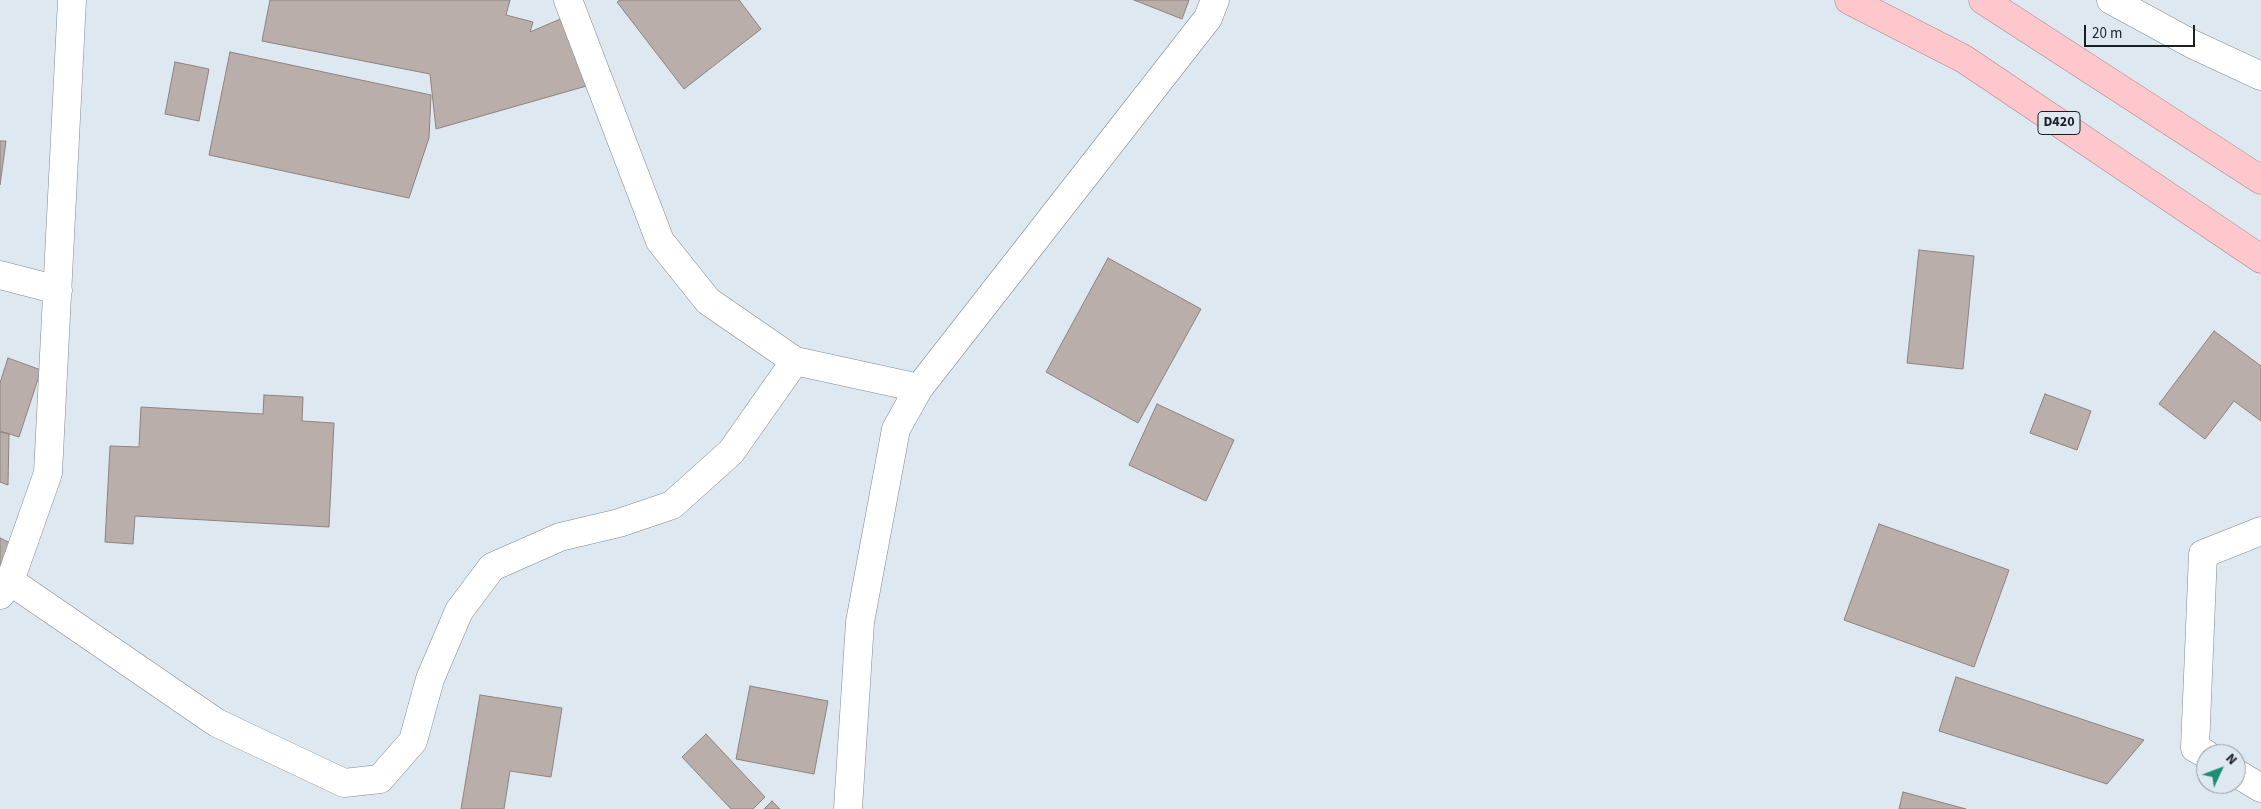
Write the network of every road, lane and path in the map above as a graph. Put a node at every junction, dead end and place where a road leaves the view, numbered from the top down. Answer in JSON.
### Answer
{"nodes":[{"id":1,"x":72,"y":0,"type":"edge"},
{"id":2,"x":568,"y":0,"type":"edge"},
{"id":3,"x":1215,"y":0,"type":"edge"},
{"id":4,"x":1849,"y":0,"type":"edge"},
{"id":5,"x":1983,"y":0,"type":"edge"},
{"id":6,"x":2111,"y":0,"type":"edge"},
{"id":7,"x":2261,"y":76,"type":"edge"},
{"id":8,"x":2261,"y":180,"type":"edge"},
{"id":9,"x":2261,"y":259,"type":"edge"},
{"id":10,"x":0,"y":275,"type":"edge"},
{"id":11,"x":58,"y":290,"type":"junction"},
{"id":12,"x":794,"y":361,"type":"junction"},
{"id":13,"x":919,"y":388,"type":"junction"},
{"id":14,"x":2261,"y":531,"type":"edge"},
{"id":15,"x":5,"y":588,"type":"edge"},
{"id":16,"x":2196,"y":749,"type":"edge"},
{"id":17,"x":2246,"y":779,"type":"edge"},
{"id":18,"x":2261,"y":788,"type":"edge"},
{"id":19,"x":848,"y":809,"type":"edge"}],
"edges":[{"from":1,"to":11,"type":"street"},
{"from":2,"to":12,"type":"street"},
{"from":3,"to":13,"type":"street"},
{"from":4,"to":9,"type":"highway","number":"D420"},
{"from":5,"to":8,"type":"highway"},
{"from":6,"to":7,"type":"street"},
{"from":10,"to":11,"type":"street"},
{"from":11,"to":15,"type":"street"},
{"from":12,"to":13,"type":"street"},
{"from":12,"to":15,"type":"street"},
{"from":13,"to":19,"type":"street"},
{"from":14,"to":16,"type":"street"},
{"from":17,"to":18,"type":"street"}]}
